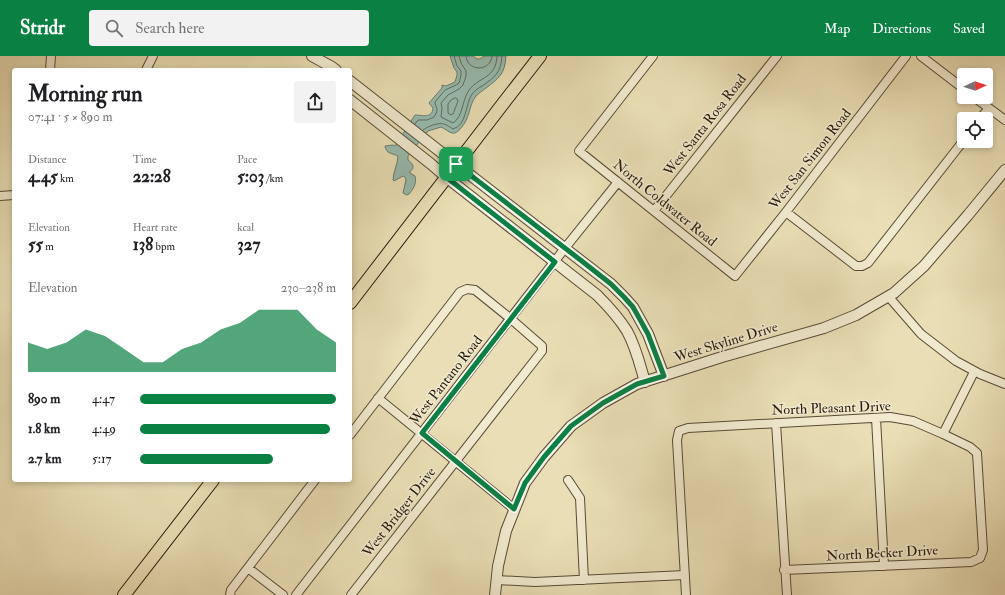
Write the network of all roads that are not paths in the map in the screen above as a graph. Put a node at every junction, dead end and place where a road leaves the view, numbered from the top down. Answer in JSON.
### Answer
{"nodes":[{"id":1,"x":51,"y":56,"type":"edge"},
{"id":2,"x":152,"y":56,"type":"edge"},
{"id":3,"x":540,"y":56,"type":"edge"},
{"id":4,"x":653,"y":56,"type":"edge"},
{"id":5,"x":777,"y":56,"type":"edge"},
{"id":6,"x":906,"y":56,"type":"edge"},
{"id":7,"x":921,"y":56,"type":"edge"},
{"id":8,"x":313,"y":57,"type":"edge"},
{"id":9,"x":50,"y":68,"type":"edge"},
{"id":10,"x":147,"y":68,"type":"edge"},
{"id":11,"x":320,"y":68,"type":"edge"},
{"id":12,"x":333,"y":68,"type":"edge"},
{"id":13,"x":352,"y":83,"type":"edge"},
{"id":14,"x":957,"y":84,"type":"edge"},
{"id":15,"x":352,"y":102,"type":"edge"},
{"id":16,"x":984,"y":104,"type":"edge"},
{"id":17,"x":989,"y":108,"type":"junction"},
{"id":18,"x":986,"y":112,"type":"edge"},
{"id":19,"x":1005,"y":120,"type":"edge"},
{"id":20,"x":958,"y":148,"type":"edge"},
{"id":21,"x":456,"y":164,"type":"junction"},
{"id":22,"x":1005,"y":170,"type":"edge"},
{"id":23,"x":446,"y":177,"type":"junction"},
{"id":24,"x":618,"y":182,"type":"junction"},
{"id":25,"x":12,"y":195,"type":"edge"},
{"id":26,"x":0,"y":196,"type":"edge"},
{"id":27,"x":654,"y":211,"type":"junction"},
{"id":28,"x":786,"y":212,"type":"junction"},
{"id":29,"x":565,"y":248,"type":"junction"},
{"id":30,"x":555,"y":262,"type":"junction"},
{"id":31,"x":735,"y":276,"type":"joint"},
{"id":32,"x":888,"y":296,"type":"junction"},
{"id":33,"x":352,"y":300,"type":"edge"},
{"id":34,"x":510,"y":319,"type":"junction"},
{"id":35,"x":974,"y":372,"type":"junction"},
{"id":36,"x":664,"y":376,"type":"junction"},
{"id":37,"x":645,"y":382,"type":"junction"},
{"id":38,"x":1005,"y":384,"type":"edge"},
{"id":39,"x":378,"y":398,"type":"junction"},
{"id":40,"x":876,"y":418,"type":"junction"},
{"id":41,"x":776,"y":423,"type":"junction"},
{"id":42,"x":352,"y":432,"type":"edge"},
{"id":43,"x":422,"y":433,"type":"junction"},
{"id":44,"x":943,"y":434,"type":"junction"},
{"id":45,"x":456,"y":461,"type":"junction"},
{"id":46,"x":568,"y":480,"type":"dead end"},
{"id":47,"x":211,"y":482,"type":"edge"},
{"id":48,"x":314,"y":482,"type":"edge"},
{"id":49,"x":514,"y":509,"type":"junction"},
{"id":50,"x":980,"y":558,"type":"joint"},
{"id":51,"x":884,"y":566,"type":"junction"},
{"id":52,"x":248,"y":568,"type":"junction"},
{"id":53,"x":784,"y":570,"type":"junction"},
{"id":54,"x":685,"y":575,"type":"junction"},
{"id":55,"x":496,"y":580,"type":"junction"},
{"id":56,"x":584,"y":580,"type":"junction"},
{"id":57,"x":124,"y":595,"type":"edge"},
{"id":58,"x":230,"y":595,"type":"edge"},
{"id":59,"x":283,"y":595,"type":"edge"},
{"id":60,"x":296,"y":595,"type":"edge"},
{"id":61,"x":351,"y":595,"type":"edge"},
{"id":62,"x":495,"y":595,"type":"edge"},
{"id":63,"x":686,"y":595,"type":"edge"},
{"id":64,"x":787,"y":595,"type":"edge"}],
"edges":[{"from":1,"to":9,"type":"street"},
{"from":2,"to":10,"type":"street"},
{"from":3,"to":21,"type":"main road"},
{"from":4,"to":24,"type":"street","name":"North Coldwater Road"},
{"from":5,"to":27,"type":"street","name":"West Santa Rosa Road"},
{"from":6,"to":28,"type":"street","name":"West San Simon Road"},
{"from":7,"to":14,"type":"street"},
{"from":8,"to":11,"type":"street"},
{"from":8,"to":12,"type":"street"},
{"from":13,"to":21,"type":"street"},
{"from":15,"to":23,"type":"street"},
{"from":16,"to":17,"type":"street"},
{"from":17,"to":18,"type":"street"},
{"from":17,"to":19,"type":"street"},
{"from":20,"to":28,"type":"street"},
{"from":21,"to":23,"type":"main road"},
{"from":21,"to":29,"type":"street"},
{"from":22,"to":32,"type":"street","name":"West Skyline Drive"},
{"from":23,"to":30,"type":"street"},
{"from":23,"to":33,"type":"main road"},
{"from":24,"to":27,"type":"street","name":"North Coldwater Road"},
{"from":24,"to":29,"type":"street","name":"West Pantano Road"},
{"from":25,"to":26,"type":"street"},
{"from":27,"to":31,"type":"street","name":"North Coldwater Road"},
{"from":28,"to":31,"type":"street","name":"West San Simon Road"},
{"from":29,"to":30,"type":"street","name":"West Pantano Road"},
{"from":29,"to":36,"type":"street"},
{"from":30,"to":34,"type":"street","name":"West Pantano Road"},
{"from":30,"to":37,"type":"street"},
{"from":32,"to":35,"type":"street"},
{"from":32,"to":36,"type":"street","name":"West Skyline Drive"},
{"from":34,"to":39,"type":"street"},
{"from":34,"to":43,"type":"street","name":"West Pantano Road"},
{"from":34,"to":45,"type":"street","name":"West Bridger Drive"},
{"from":35,"to":38,"type":"street"},
{"from":35,"to":44,"type":"street"},
{"from":36,"to":37,"type":"street","name":"West Skyline Drive"},
{"from":37,"to":49,"type":"street","name":"West Skyline Drive"},
{"from":39,"to":42,"type":"street"},
{"from":39,"to":43,"type":"street"},
{"from":40,"to":41,"type":"street","name":"North Pleasant Drive"},
{"from":40,"to":44,"type":"street","name":"North Pleasant Drive"},
{"from":40,"to":51,"type":"street"},
{"from":41,"to":53,"type":"street"},
{"from":41,"to":54,"type":"street","name":"North Pleasant Drive"},
{"from":43,"to":45,"type":"street"},
{"from":43,"to":60,"type":"street","name":"West Pantano Road"},
{"from":44,"to":50,"type":"street","name":"North Pleasant Drive"},
{"from":45,"to":49,"type":"street"},
{"from":45,"to":61,"type":"street","name":"West Bridger Drive"},
{"from":46,"to":56,"type":"street"},
{"from":47,"to":57,"type":"main road"},
{"from":48,"to":52,"type":"street"},
{"from":49,"to":55,"type":"street","name":"West Skyline Drive"},
{"from":50,"to":51,"type":"street","name":"North Becker Drive"},
{"from":51,"to":53,"type":"street","name":"North Becker Drive"},
{"from":52,"to":58,"type":"street"},
{"from":52,"to":59,"type":"street"},
{"from":53,"to":64,"type":"street"},
{"from":54,"to":56,"type":"street"},
{"from":54,"to":63,"type":"street"},
{"from":55,"to":56,"type":"street"},
{"from":55,"to":62,"type":"street","name":"West Skyline Drive"}]}
